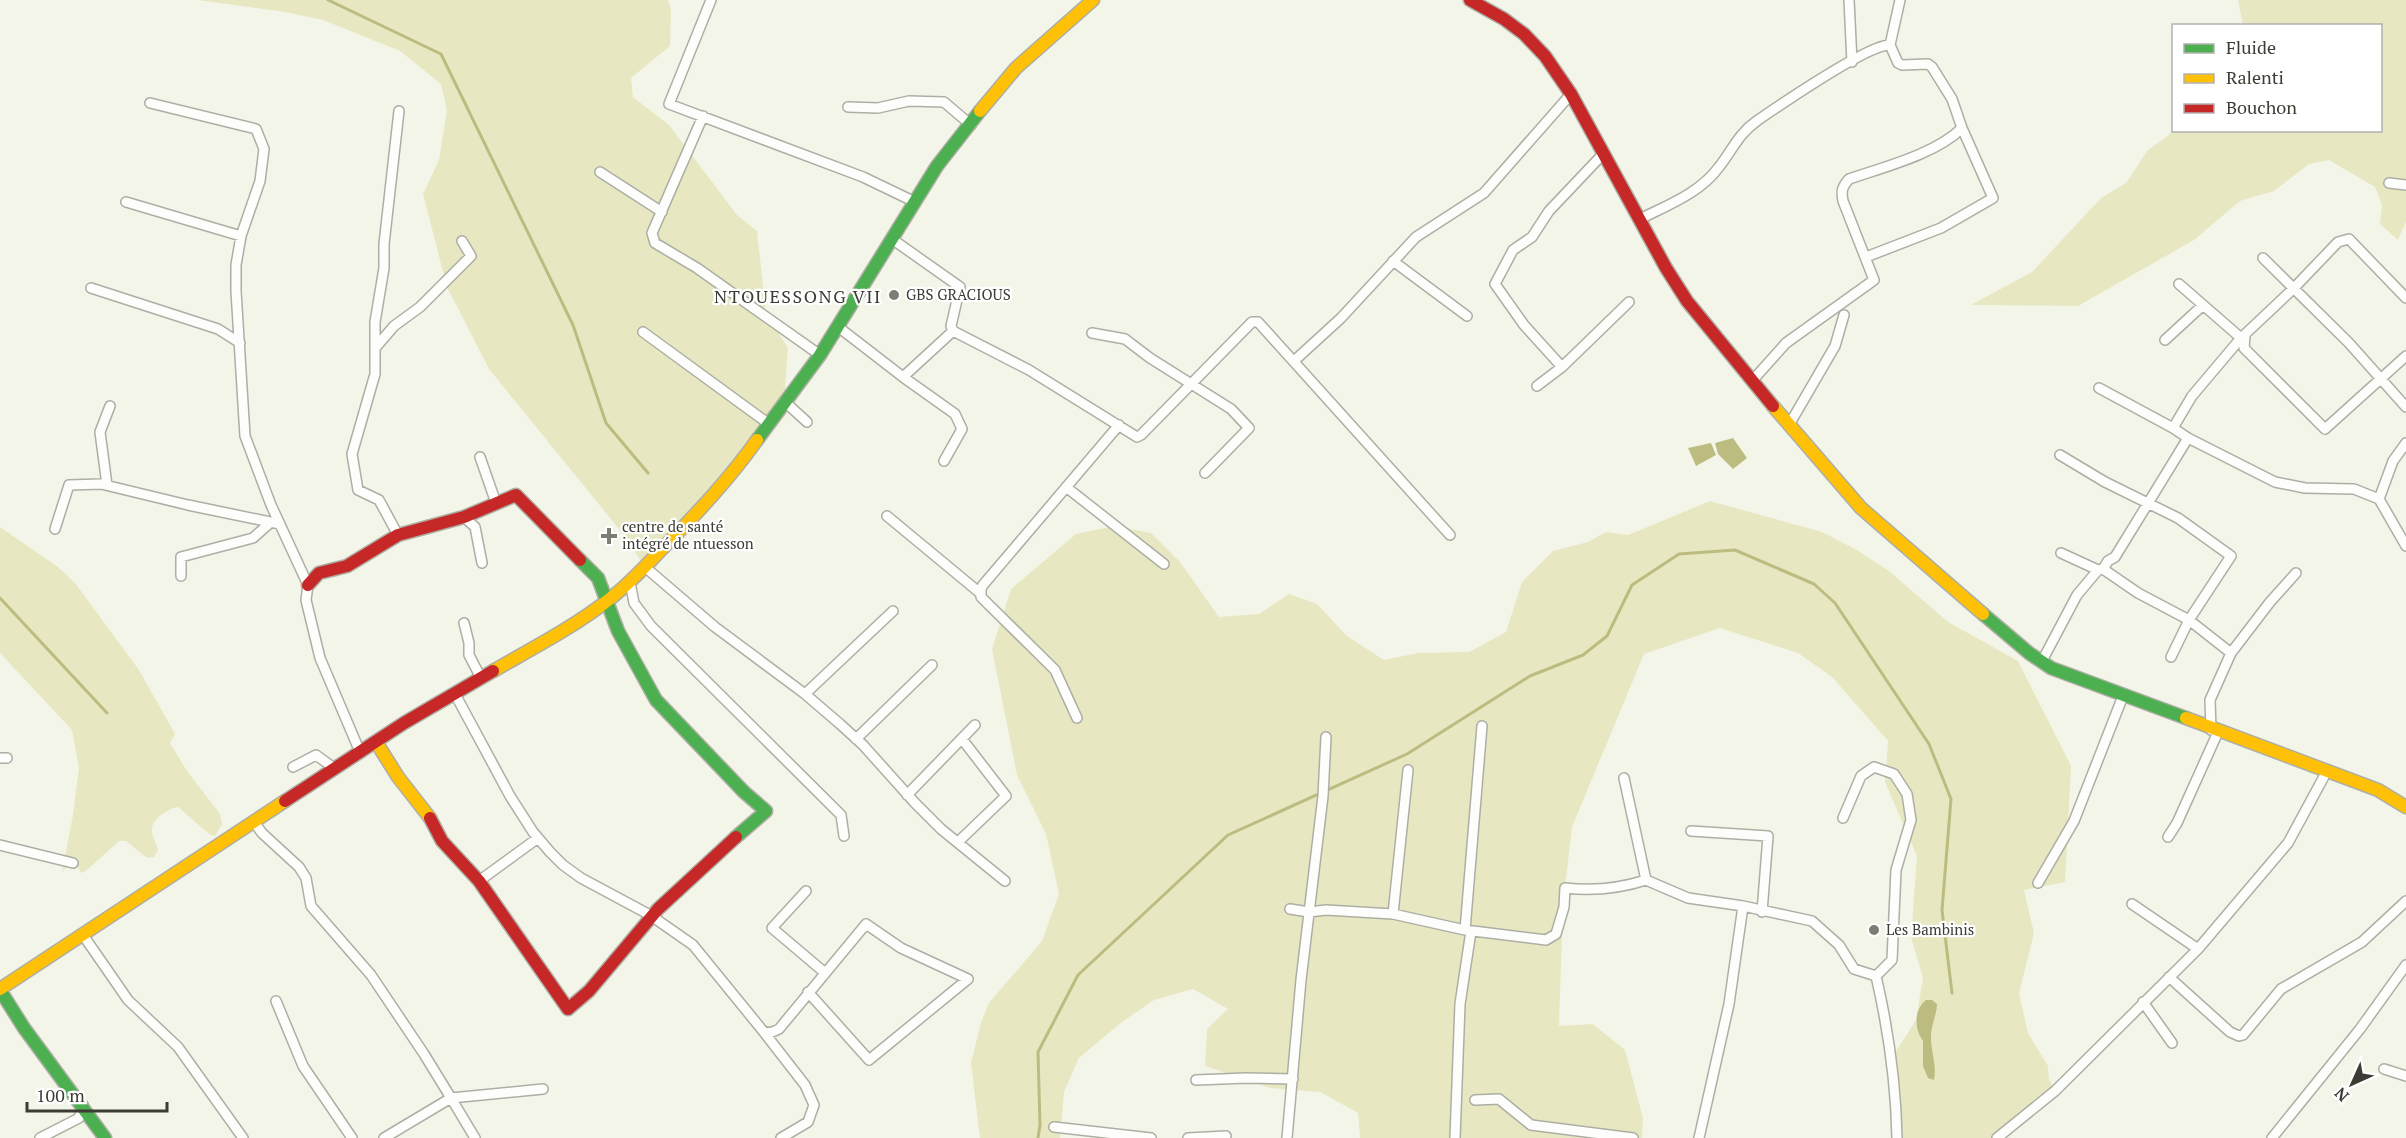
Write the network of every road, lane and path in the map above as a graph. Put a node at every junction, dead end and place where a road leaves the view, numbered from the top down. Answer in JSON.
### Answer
{"nodes":[{"id":1,"x":711,"y":0,"type":"edge"},
{"id":2,"x":1093,"y":0,"type":"edge"},
{"id":3,"x":1470,"y":0,"type":"edge"},
{"id":4,"x":1849,"y":0,"type":"edge"},
{"id":5,"x":1900,"y":0,"type":"edge"},
{"id":6,"x":1890,"y":45,"type":"junction"},
{"id":7,"x":1852,"y":62,"type":"junction"},
{"id":8,"x":1571,"y":94,"type":"junction"},
{"id":9,"x":150,"y":104,"type":"dead end"},
{"id":10,"x":848,"y":107,"type":"dead end"},
{"id":11,"x":399,"y":111,"type":"dead end"},
{"id":12,"x":703,"y":116,"type":"junction"},
{"id":13,"x":970,"y":125,"type":"junction"},
{"id":14,"x":1962,"y":128,"type":"junction"},
{"id":15,"x":1604,"y":153,"type":"junction"},
{"id":16,"x":600,"y":172,"type":"dead end"},
{"id":17,"x":2389,"y":183,"type":"dead end"},
{"id":18,"x":2406,"y":185,"type":"edge"},
{"id":19,"x":126,"y":202,"type":"dead end"},
{"id":20,"x":915,"y":202,"type":"junction"},
{"id":21,"x":662,"y":212,"type":"junction"},
{"id":22,"x":1640,"y":219,"type":"junction"},
{"id":23,"x":241,"y":236,"type":"junction"},
{"id":24,"x":892,"y":238,"type":"junction"},
{"id":25,"x":462,"y":241,"type":"dead end"},
{"id":26,"x":1866,"y":257,"type":"junction"},
{"id":27,"x":2263,"y":258,"type":"dead end"},
{"id":28,"x":1393,"y":261,"type":"junction"},
{"id":29,"x":2179,"y":284,"type":"dead end"},
{"id":30,"x":91,"y":288,"type":"dead end"},
{"id":31,"x":2294,"y":289,"type":"junction"},
{"id":32,"x":2406,"y":298,"type":"edge"},
{"id":33,"x":1629,"y":302,"type":"dead end"},
{"id":34,"x":2202,"y":306,"type":"junction"},
{"id":35,"x":1844,"y":315,"type":"dead end"},
{"id":36,"x":1467,"y":316,"type":"dead end"},
{"id":37,"x":837,"y":326,"type":"junction"},
{"id":38,"x":953,"y":331,"type":"junction"},
{"id":39,"x":643,"y":332,"type":"dead end"},
{"id":40,"x":1092,"y":333,"type":"dead end"},
{"id":41,"x":2243,"y":337,"type":"junction"},
{"id":42,"x":2165,"y":340,"type":"dead end"},
{"id":43,"x":240,"y":343,"type":"junction"},
{"id":44,"x":376,"y":346,"type":"junction"},
{"id":45,"x":820,"y":355,"type":"junction"},
{"id":46,"x":2406,"y":356,"type":"edge"},
{"id":47,"x":1294,"y":361,"type":"junction"},
{"id":48,"x":1562,"y":367,"type":"junction"},
{"id":49,"x":903,"y":377,"type":"junction"},
{"id":50,"x":2381,"y":378,"type":"junction"},
{"id":51,"x":1752,"y":381,"type":"junction"},
{"id":52,"x":1191,"y":383,"type":"junction"},
{"id":53,"x":1538,"y":386,"type":"dead end"},
{"id":54,"x":2099,"y":388,"type":"dead end"},
{"id":55,"x":784,"y":401,"type":"junction"},
{"id":56,"x":110,"y":406,"type":"dead end"},
{"id":57,"x":2406,"y":407,"type":"edge"},
{"id":58,"x":807,"y":422,"type":"dead end"},
{"id":59,"x":769,"y":424,"type":"junction"},
{"id":60,"x":1789,"y":424,"type":"junction"},
{"id":61,"x":1119,"y":425,"type":"junction"},
{"id":62,"x":2173,"y":428,"type":"junction"},
{"id":63,"x":2188,"y":438,"type":"junction"},
{"id":64,"x":2406,"y":443,"type":"edge"},
{"id":65,"x":2060,"y":455,"type":"dead end"},
{"id":66,"x":480,"y":457,"type":"dead end"},
{"id":67,"x":944,"y":461,"type":"dead end"},
{"id":68,"x":1206,"y":472,"type":"dead end"},
{"id":69,"x":107,"y":486,"type":"junction"},
{"id":70,"x":1066,"y":488,"type":"junction"},
{"id":71,"x":2379,"y":499,"type":"junction"},
{"id":72,"x":496,"y":503,"type":"junction"},
{"id":73,"x":2148,"y":505,"type":"junction"},
{"id":74,"x":886,"y":516,"type":"dead end"},
{"id":75,"x":464,"y":517,"type":"junction"},
{"id":76,"x":275,"y":523,"type":"junction"},
{"id":77,"x":55,"y":529,"type":"dead end"},
{"id":78,"x":398,"y":535,"type":"junction"},
{"id":79,"x":1450,"y":535,"type":"dead end"},
{"id":80,"x":2406,"y":546,"type":"edge"},
{"id":81,"x":2061,"y":553,"type":"dead end"},
{"id":82,"x":482,"y":563,"type":"dead end"},
{"id":83,"x":1164,"y":564,"type":"dead end"},
{"id":84,"x":645,"y":567,"type":"junction"},
{"id":85,"x":2101,"y":569,"type":"junction"},
{"id":86,"x":2296,"y":573,"type":"dead end"},
{"id":87,"x":181,"y":576,"type":"dead end"},
{"id":88,"x":630,"y":582,"type":"junction"},
{"id":89,"x":308,"y":585,"type":"junction"},
{"id":90,"x":980,"y":593,"type":"junction"},
{"id":91,"x":606,"y":602,"type":"junction"},
{"id":92,"x":892,"y":611,"type":"dead end"},
{"id":93,"x":2189,"y":620,"type":"junction"},
{"id":94,"x":464,"y":623,"type":"dead end"},
{"id":95,"x":2231,"y":653,"type":"junction"},
{"id":96,"x":2170,"y":657,"type":"dead end"},
{"id":97,"x":2042,"y":662,"type":"junction"},
{"id":98,"x":932,"y":665,"type":"dead end"},
{"id":99,"x":481,"y":678,"type":"junction"},
{"id":100,"x":455,"y":694,"type":"junction"},
{"id":101,"x":805,"y":694,"type":"junction"},
{"id":102,"x":2123,"y":696,"type":"junction"},
{"id":103,"x":1077,"y":718,"type":"dead end"},
{"id":104,"x":975,"y":725,"type":"dead end"},
{"id":105,"x":1482,"y":726,"type":"dead end"},
{"id":106,"x":2215,"y":731,"type":"junction"},
{"id":107,"x":1326,"y":737,"type":"dead end"},
{"id":108,"x":856,"y":739,"type":"junction"},
{"id":109,"x":962,"y":739,"type":"junction"},
{"id":110,"x":376,"y":742,"type":"junction"},
{"id":111,"x":360,"y":752,"type":"junction"},
{"id":112,"x":293,"y":767,"type":"dead end"},
{"id":113,"x":334,"y":768,"type":"junction"},
{"id":114,"x":1408,"y":770,"type":"dead end"},
{"id":115,"x":2327,"y":771,"type":"junction"},
{"id":116,"x":1624,"y":778,"type":"dead end"},
{"id":117,"x":907,"y":795,"type":"junction"},
{"id":118,"x":2406,"y":807,"type":"edge"},
{"id":119,"x":1843,"y":818,"type":"dead end"},
{"id":120,"x":254,"y":822,"type":"junction"},
{"id":121,"x":1691,"y":831,"type":"dead end"},
{"id":122,"x":844,"y":836,"type":"dead end"},
{"id":123,"x":2168,"y":837,"type":"dead end"},
{"id":124,"x":538,"y":838,"type":"junction"},
{"id":125,"x":958,"y":842,"type":"junction"},
{"id":126,"x":0,"y":845,"type":"edge"},
{"id":127,"x":73,"y":863,"type":"dead end"},
{"id":128,"x":1646,"y":880,"type":"junction"},
{"id":129,"x":479,"y":881,"type":"junction"},
{"id":130,"x":1005,"y":881,"type":"dead end"},
{"id":131,"x":2038,"y":883,"type":"dead end"},
{"id":132,"x":806,"y":891,"type":"dead end"},
{"id":133,"x":2406,"y":901,"type":"edge"},
{"id":134,"x":2132,"y":904,"type":"dead end"},
{"id":135,"x":1743,"y":906,"type":"junction"},
{"id":136,"x":1290,"y":909,"type":"dead end"},
{"id":137,"x":1309,"y":912,"type":"junction"},
{"id":138,"x":1762,"y":912,"type":"junction"},
{"id":139,"x":1393,"y":914,"type":"junction"},
{"id":140,"x":650,"y":915,"type":"junction"},
{"id":141,"x":1468,"y":931,"type":"junction"},
{"id":142,"x":83,"y":936,"type":"junction"},
{"id":143,"x":2198,"y":949,"type":"junction"},
{"id":144,"x":2406,"y":965,"type":"edge"},
{"id":145,"x":824,"y":972,"type":"junction"},
{"id":146,"x":1876,"y":976,"type":"junction"},
{"id":147,"x":2169,"y":976,"type":"junction"},
{"id":148,"x":0,"y":989,"type":"edge"},
{"id":149,"x":808,"y":993,"type":"junction"},
{"id":150,"x":276,"y":1001,"type":"dead end"},
{"id":151,"x":2144,"y":1002,"type":"junction"},
{"id":152,"x":763,"y":1031,"type":"junction"},
{"id":153,"x":2172,"y":1043,"type":"dead end"},
{"id":154,"x":2384,"y":1069,"type":"dead end"},
{"id":155,"x":2406,"y":1076,"type":"edge"},
{"id":156,"x":1293,"y":1079,"type":"junction"},
{"id":157,"x":1196,"y":1080,"type":"dead end"},
{"id":158,"x":543,"y":1089,"type":"dead end"},
{"id":159,"x":451,"y":1098,"type":"junction"},
{"id":160,"x":1475,"y":1100,"type":"dead end"},
{"id":161,"x":83,"y":1105,"type":"junction"},
{"id":162,"x":1054,"y":1127,"type":"dead end"},
{"id":163,"x":2008,"y":1130,"type":"junction"},
{"id":164,"x":1226,"y":1136,"type":"dead end"},
{"id":165,"x":40,"y":1138,"type":"edge"},
{"id":166,"x":105,"y":1138,"type":"edge"},
{"id":167,"x":243,"y":1138,"type":"edge"},
{"id":168,"x":352,"y":1138,"type":"edge"},
{"id":169,"x":384,"y":1138,"type":"edge"},
{"id":170,"x":475,"y":1138,"type":"edge"},
{"id":171,"x":782,"y":1138,"type":"edge"},
{"id":172,"x":1151,"y":1138,"type":"edge"},
{"id":173,"x":1188,"y":1138,"type":"edge"},
{"id":174,"x":1287,"y":1138,"type":"edge"},
{"id":175,"x":1455,"y":1138,"type":"edge"},
{"id":176,"x":1633,"y":1138,"type":"edge"},
{"id":177,"x":1699,"y":1138,"type":"edge"},
{"id":178,"x":1897,"y":1138,"type":"edge"},
{"id":179,"x":1997,"y":1138,"type":"edge"},
{"id":180,"x":2014,"y":1138,"type":"edge"},
{"id":181,"x":2272,"y":1138,"type":"edge"}],
"edges":[{"from":1,"to":12,"type":"street"},
{"from":2,"to":13,"type":"street"},
{"from":3,"to":8,"type":"street"},
{"from":4,"to":7,"type":"street"},
{"from":5,"to":6,"type":"street"},
{"from":6,"to":7,"type":"street"},
{"from":6,"to":14,"type":"street"},
{"from":7,"to":22,"type":"street"},
{"from":8,"to":15,"type":"street"},
{"from":8,"to":28,"type":"street"},
{"from":9,"to":23,"type":"street"},
{"from":10,"to":13,"type":"street"},
{"from":11,"to":44,"type":"street"},
{"from":12,"to":20,"type":"street"},
{"from":12,"to":21,"type":"street"},
{"from":13,"to":20,"type":"street"},
{"from":14,"to":26,"type":"street"},
{"from":14,"to":26,"type":"street"},
{"from":15,"to":22,"type":"street"},
{"from":15,"to":48,"type":"street"},
{"from":16,"to":21,"type":"street"},
{"from":17,"to":18,"type":"street"},
{"from":19,"to":23,"type":"street"},
{"from":20,"to":24,"type":"street"},
{"from":21,"to":45,"type":"street"},
{"from":22,"to":51,"type":"street"},
{"from":23,"to":43,"type":"street"},
{"from":24,"to":37,"type":"street"},
{"from":24,"to":38,"type":"street"},
{"from":25,"to":44,"type":"street"},
{"from":26,"to":51,"type":"street"},
{"from":27,"to":31,"type":"street"},
{"from":28,"to":36,"type":"street"},
{"from":28,"to":47,"type":"street"},
{"from":29,"to":34,"type":"street"},
{"from":30,"to":43,"type":"street"},
{"from":31,"to":32,"type":"street"},
{"from":31,"to":41,"type":"street"},
{"from":31,"to":50,"type":"street"},
{"from":33,"to":48,"type":"street"},
{"from":34,"to":41,"type":"street"},
{"from":34,"to":42,"type":"street"},
{"from":35,"to":60,"type":"street"},
{"from":37,"to":45,"type":"street"},
{"from":37,"to":49,"type":"street"},
{"from":38,"to":49,"type":"street"},
{"from":38,"to":61,"type":"street"},
{"from":39,"to":59,"type":"street"},
{"from":40,"to":52,"type":"street"},
{"from":41,"to":50,"type":"street"},
{"from":41,"to":62,"type":"street"},
{"from":43,"to":76,"type":"street"},
{"from":44,"to":78,"type":"street"},
{"from":45,"to":55,"type":"street"},
{"from":46,"to":50,"type":"street"},
{"from":47,"to":52,"type":"street"},
{"from":47,"to":79,"type":"street"},
{"from":48,"to":53,"type":"street"},
{"from":49,"to":67,"type":"street"},
{"from":50,"to":57,"type":"street"},
{"from":51,"to":60,"type":"street"},
{"from":52,"to":61,"type":"street"},
{"from":52,"to":68,"type":"street"},
{"from":54,"to":62,"type":"street"},
{"from":55,"to":58,"type":"street"},
{"from":55,"to":59,"type":"street"},
{"from":56,"to":69,"type":"street"},
{"from":59,"to":84,"type":"street"},
{"from":60,"to":97,"type":"street"},
{"from":61,"to":70,"type":"street"},
{"from":62,"to":63,"type":"street"},
{"from":63,"to":71,"type":"street"},
{"from":63,"to":73,"type":"street"},
{"from":64,"to":71,"type":"street"},
{"from":65,"to":73,"type":"street"},
{"from":66,"to":72,"type":"street"},
{"from":69,"to":76,"type":"street"},
{"from":69,"to":77,"type":"street"},
{"from":70,"to":83,"type":"street"},
{"from":70,"to":90,"type":"street"},
{"from":71,"to":80,"type":"street"},
{"from":72,"to":75,"type":"street"},
{"from":72,"to":91,"type":"street"},
{"from":73,"to":85,"type":"street"},
{"from":73,"to":93,"type":"street"},
{"from":74,"to":90,"type":"street"},
{"from":75,"to":78,"type":"street"},
{"from":75,"to":82,"type":"street"},
{"from":76,"to":87,"type":"street"},
{"from":76,"to":89,"type":"street"},
{"from":78,"to":89,"type":"street"},
{"from":81,"to":85,"type":"street"},
{"from":84,"to":88,"type":"street"},
{"from":84,"to":101,"type":"street"},
{"from":85,"to":93,"type":"street"},
{"from":85,"to":97,"type":"street"},
{"from":86,"to":95,"type":"street"},
{"from":88,"to":91,"type":"street"},
{"from":88,"to":122,"type":"street"},
{"from":89,"to":111,"type":"street"},
{"from":90,"to":103,"type":"street"},
{"from":91,"to":99,"type":"street"},
{"from":91,"to":140,"type":"street"},
{"from":92,"to":101,"type":"street"},
{"from":93,"to":95,"type":"street"},
{"from":93,"to":96,"type":"street"},
{"from":94,"to":99,"type":"street"},
{"from":95,"to":106,"type":"street"},
{"from":97,"to":102,"type":"street"},
{"from":98,"to":108,"type":"street"},
{"from":99,"to":100,"type":"street"},
{"from":100,"to":110,"type":"street"},
{"from":100,"to":124,"type":"street"},
{"from":101,"to":108,"type":"street"},
{"from":102,"to":106,"type":"street"},
{"from":102,"to":131,"type":"street"},
{"from":104,"to":109,"type":"street"},
{"from":105,"to":141,"type":"street"},
{"from":106,"to":115,"type":"street"},
{"from":106,"to":123,"type":"street"},
{"from":107,"to":137,"type":"street"},
{"from":108,"to":117,"type":"street"},
{"from":109,"to":117,"type":"street"},
{"from":109,"to":125,"type":"street"},
{"from":110,"to":111,"type":"street"},
{"from":110,"to":129,"type":"street"},
{"from":111,"to":113,"type":"street"},
{"from":112,"to":113,"type":"street"},
{"from":113,"to":120,"type":"street"},
{"from":114,"to":139,"type":"street"},
{"from":115,"to":118,"type":"street"},
{"from":115,"to":143,"type":"street"},
{"from":116,"to":128,"type":"street"},
{"from":117,"to":125,"type":"street"},
{"from":119,"to":146,"type":"street"},
{"from":120,"to":142,"type":"street"},
{"from":120,"to":159,"type":"street"},
{"from":121,"to":138,"type":"street"},
{"from":124,"to":129,"type":"street"},
{"from":124,"to":140,"type":"street"},
{"from":125,"to":130,"type":"street"},
{"from":126,"to":127,"type":"street"},
{"from":128,"to":135,"type":"street"},
{"from":128,"to":141,"type":"street"},
{"from":129,"to":140,"type":"street"},
{"from":132,"to":145,"type":"street"},
{"from":133,"to":147,"type":"street"},
{"from":134,"to":143,"type":"street"},
{"from":135,"to":138,"type":"street"},
{"from":135,"to":177,"type":"street"},
{"from":136,"to":137,"type":"street"},
{"from":137,"to":139,"type":"street"},
{"from":137,"to":156,"type":"street"},
{"from":138,"to":146,"type":"street"},
{"from":139,"to":141,"type":"street"},
{"from":140,"to":152,"type":"street"},
{"from":141,"to":175,"type":"street"},
{"from":142,"to":148,"type":"street"},
{"from":142,"to":167,"type":"street"},
{"from":143,"to":147,"type":"street"},
{"from":144,"to":181,"type":"street"},
{"from":145,"to":149,"type":"street"},
{"from":145,"to":149,"type":"street"},
{"from":146,"to":178,"type":"street"},
{"from":147,"to":151,"type":"street"},
{"from":148,"to":161,"type":"street"},
{"from":149,"to":152,"type":"street"},
{"from":150,"to":168,"type":"street"},
{"from":151,"to":153,"type":"street"},
{"from":151,"to":163,"type":"street"},
{"from":152,"to":171,"type":"street"},
{"from":154,"to":155,"type":"street"},
{"from":156,"to":157,"type":"street"},
{"from":156,"to":174,"type":"street"},
{"from":158,"to":159,"type":"street"},
{"from":159,"to":169,"type":"street"},
{"from":159,"to":170,"type":"street"},
{"from":160,"to":176,"type":"street"},
{"from":161,"to":165,"type":"street"},
{"from":161,"to":166,"type":"street"},
{"from":162,"to":172,"type":"street"},
{"from":163,"to":179,"type":"street"},
{"from":163,"to":180,"type":"street"},
{"from":164,"to":173,"type":"street"}]}
